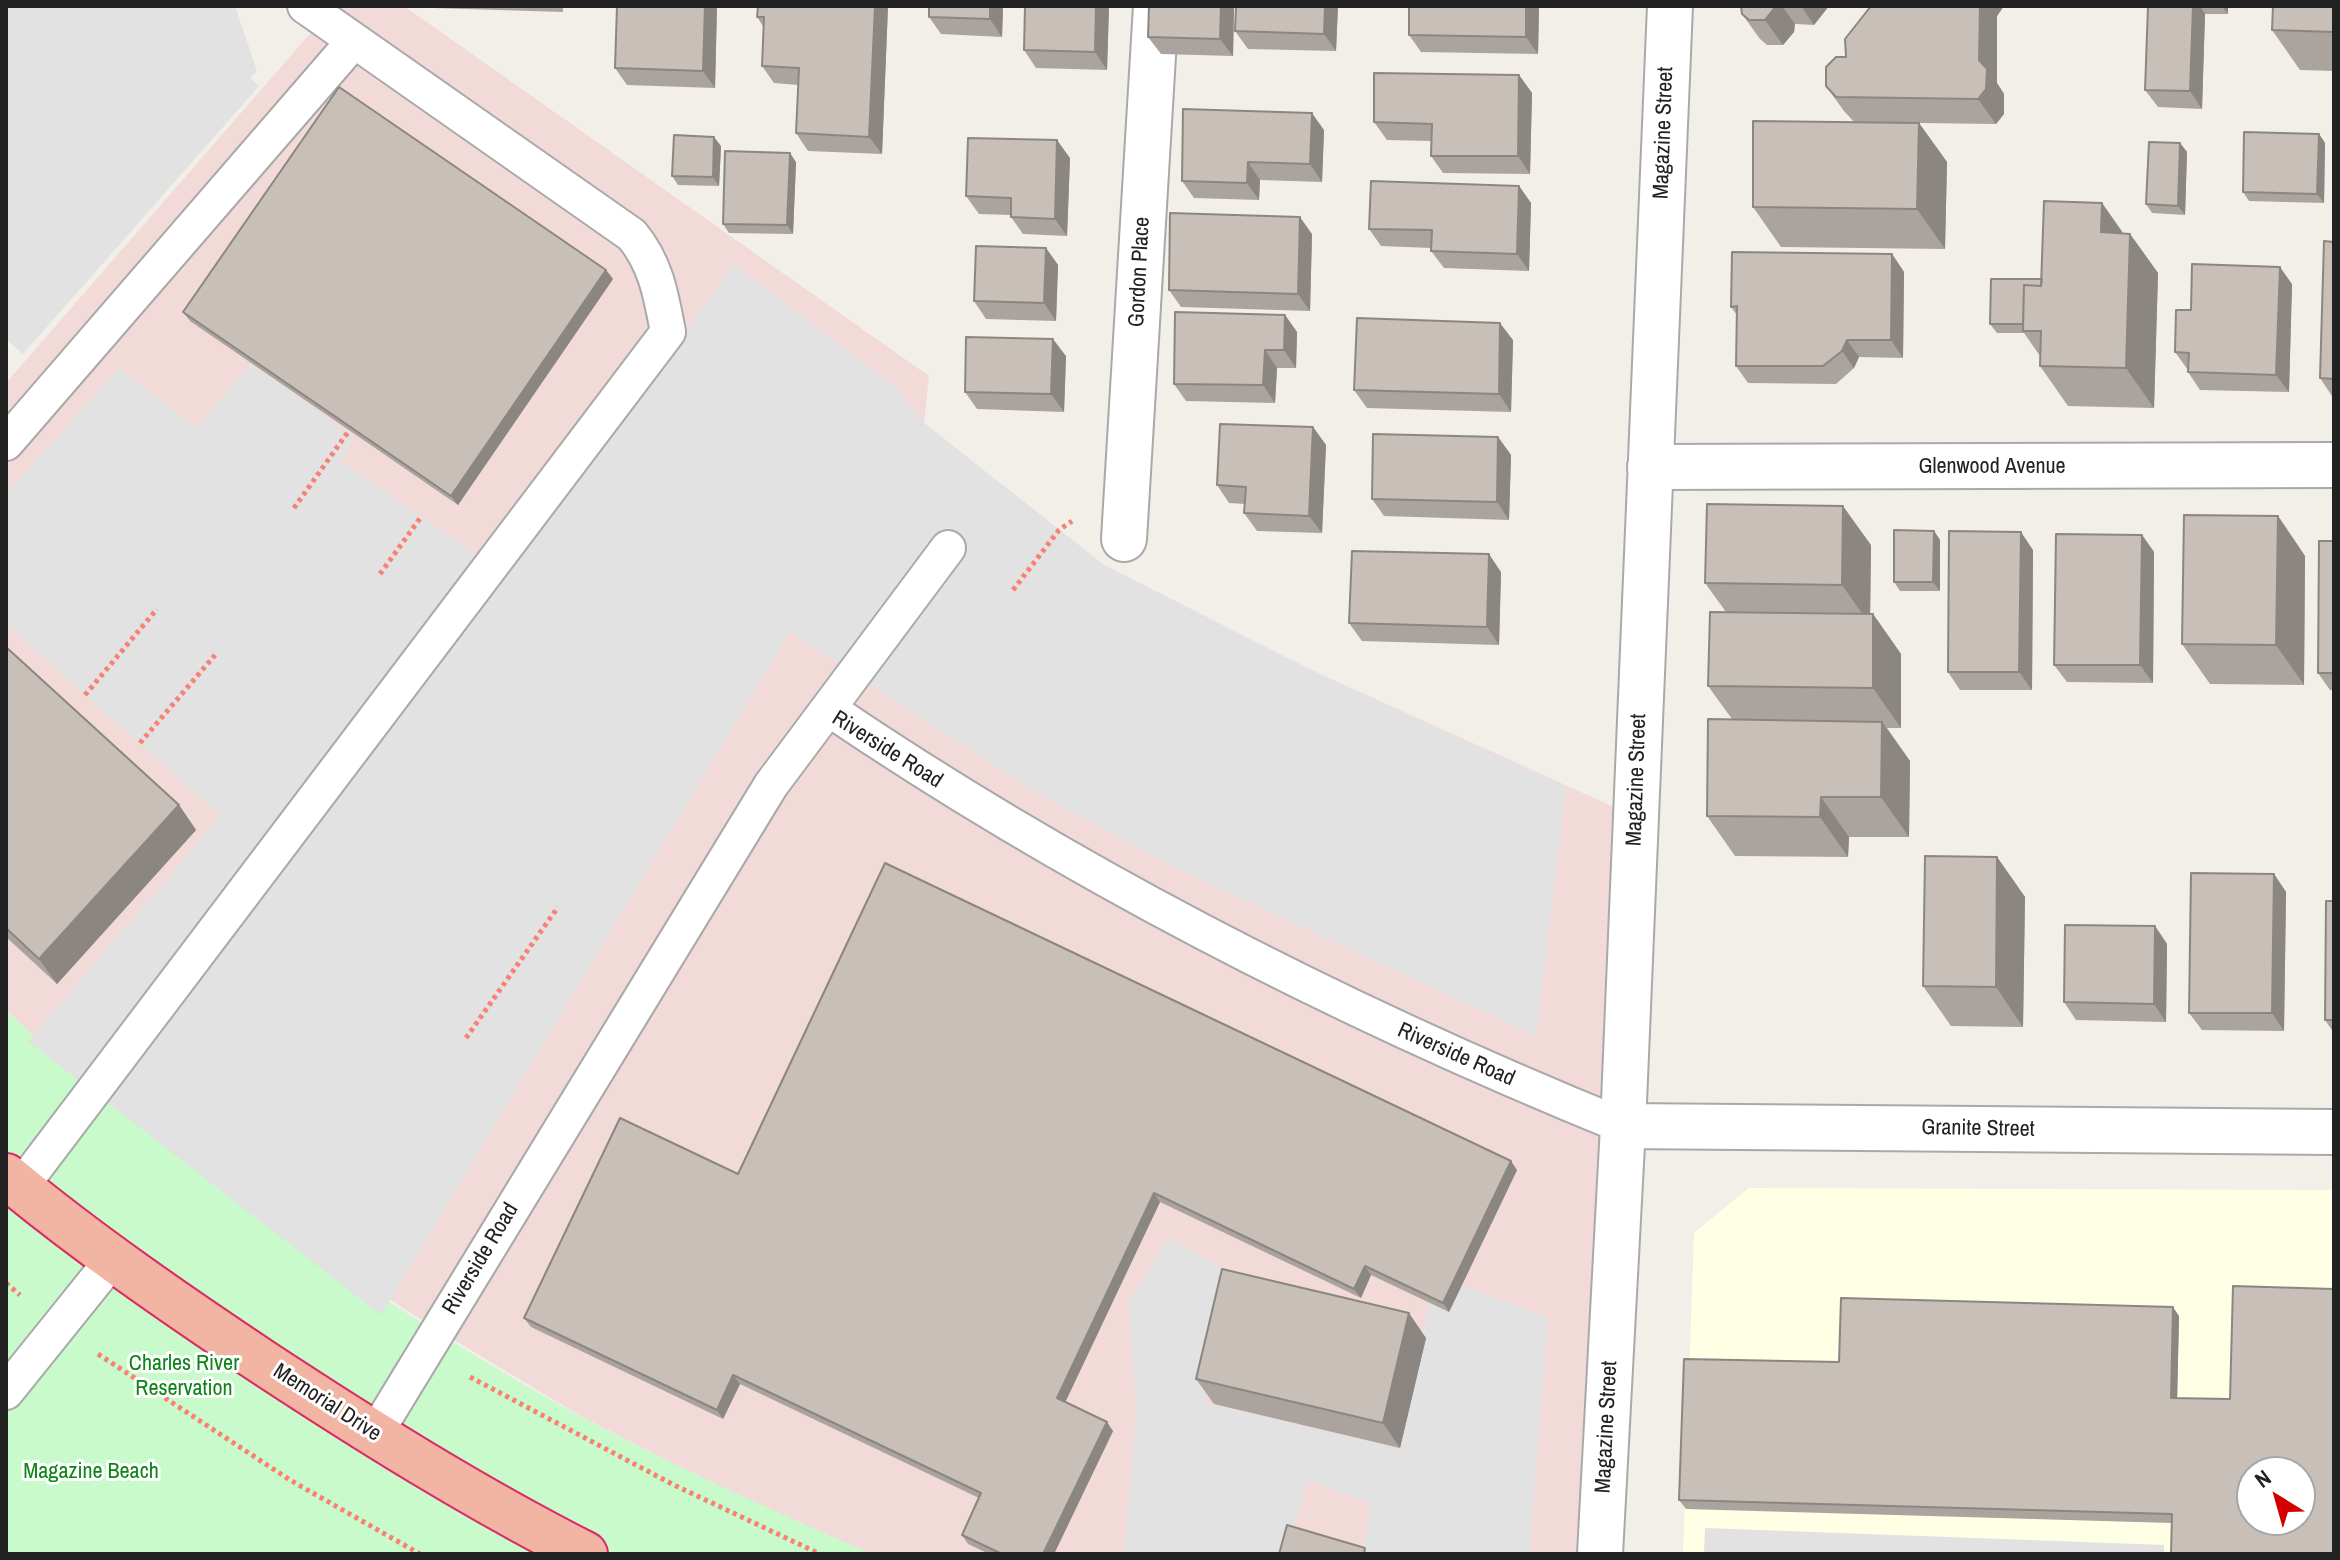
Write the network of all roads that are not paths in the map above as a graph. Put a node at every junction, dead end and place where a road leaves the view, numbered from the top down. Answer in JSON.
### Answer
{"nodes":[{"id":1,"x":305,"y":6,"type":"edge"},
{"id":2,"x":1156,"y":6,"type":"edge"},
{"id":3,"x":1670,"y":6,"type":"edge"},
{"id":4,"x":353,"y":42,"type":"junction"},
{"id":5,"x":6,"y":443,"type":"edge"},
{"id":6,"x":2334,"y":465,"type":"edge"},
{"id":7,"x":1650,"y":467,"type":"junction"},
{"id":8,"x":1124,"y":539,"type":"dead end"},
{"id":9,"x":948,"y":548,"type":"dead end"},
{"id":10,"x":829,"y":709,"type":"junction"},
{"id":11,"x":1623,"y":1126,"type":"junction"},
{"id":12,"x":2334,"y":1132,"type":"edge"},
{"id":13,"x":13,"y":1182,"type":"edge"},
{"id":14,"x":113,"y":1259,"type":"junction"},
{"id":15,"x":6,"y":1392,"type":"edge"},
{"id":16,"x":375,"y":1434,"type":"junction"},
{"id":17,"x":585,"y":1554,"type":"edge"},
{"id":18,"x":1600,"y":1554,"type":"edge"}],
"edges":[{"from":1,"to":4,"type":"lane"},
{"from":2,"to":8,"type":"street","name":"Gordon Place"},
{"from":3,"to":7,"type":"street","name":"Magazine Street"},
{"from":4,"to":5,"type":"lane"},
{"from":4,"to":13,"type":"lane"},
{"from":6,"to":7,"type":"street","name":"Glenwood Avenue"},
{"from":7,"to":11,"type":"street","name":"Magazine Street"},
{"from":9,"to":10,"type":"lane"},
{"from":10,"to":11,"type":"lane","name":"Riverside Road"},
{"from":10,"to":16,"type":"lane","name":"Riverside Road"},
{"from":11,"to":12,"type":"street","name":"Granite Street"},
{"from":11,"to":18,"type":"street","name":"Magazine Street"},
{"from":13,"to":14,"type":"highway","name":"Memorial Drive"},
{"from":14,"to":15,"type":"lane"},
{"from":14,"to":16,"type":"highway","name":"Memorial Drive"},
{"from":16,"to":17,"type":"highway","name":"Memorial Drive"}]}
